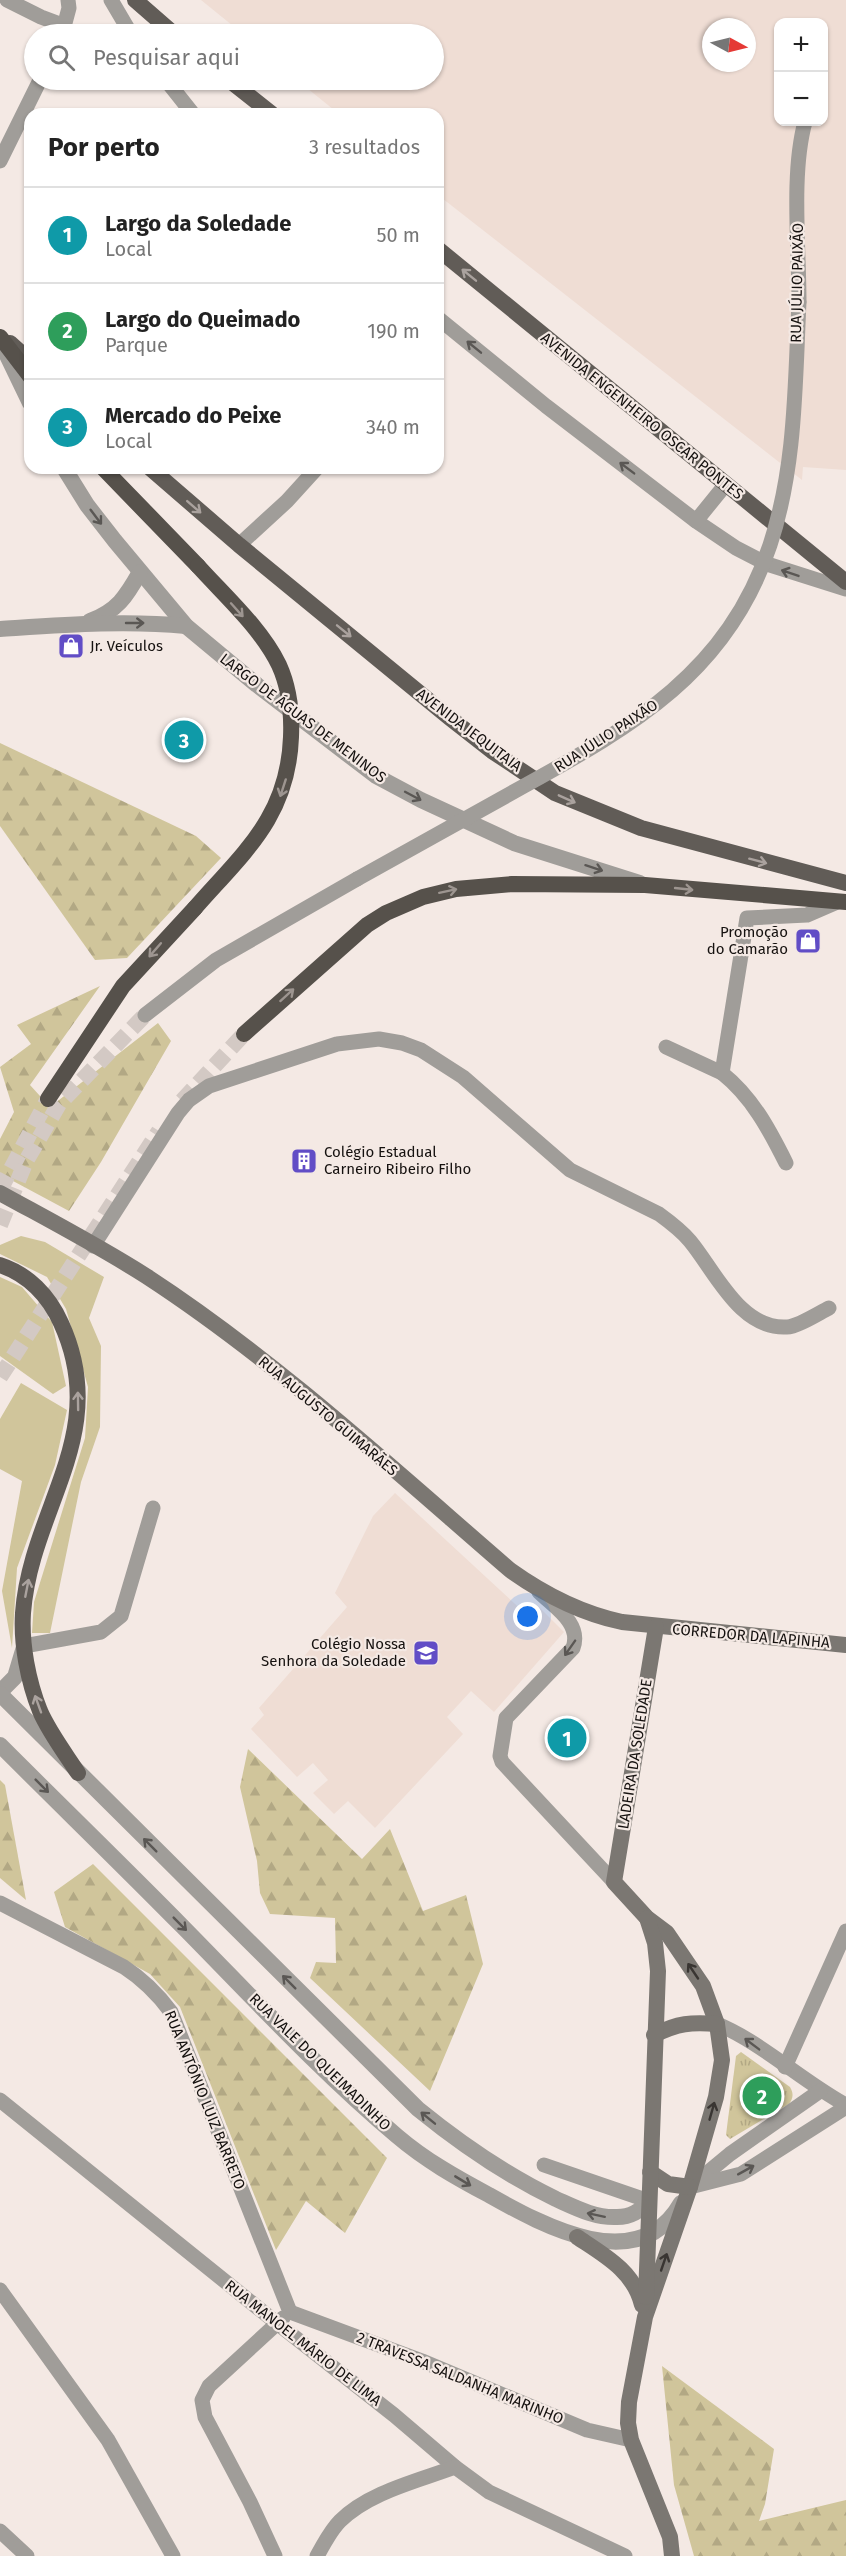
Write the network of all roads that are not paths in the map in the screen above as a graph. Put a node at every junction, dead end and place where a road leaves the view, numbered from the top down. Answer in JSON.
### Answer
{"nodes":[{"id":1,"x":7,"y":0,"type":"edge"},
{"id":2,"x":68,"y":0,"type":"edge"},
{"id":3,"x":111,"y":0,"type":"edge"},
{"id":4,"x":135,"y":0,"type":"edge"},
{"id":5,"x":53,"y":24,"type":"edge"},
{"id":6,"x":65,"y":24,"type":"edge"},
{"id":7,"x":125,"y":24,"type":"edge"},
{"id":8,"x":163,"y":24,"type":"edge"},
{"id":9,"x":35,"y":90,"type":"edge"},
{"id":10,"x":174,"y":90,"type":"edge"},
{"id":11,"x":242,"y":90,"type":"edge"},
{"id":12,"x":26,"y":108,"type":"edge"},
{"id":13,"x":188,"y":108,"type":"edge"},
{"id":14,"x":264,"y":108,"type":"edge"},
{"id":15,"x":24,"y":112,"type":"edge"},
{"id":16,"x":804,"y":126,"type":"edge"},
{"id":17,"x":0,"y":161,"type":"edge"},
{"id":18,"x":444,"y":254,"type":"edge"},
{"id":19,"x":444,"y":328,"type":"edge"},
{"id":20,"x":0,"y":337,"type":"edge"},
{"id":21,"x":24,"y":356,"type":"edge"},
{"id":22,"x":24,"y":368,"type":"edge"},
{"id":23,"x":24,"y":390,"type":"edge"},
{"id":24,"x":68,"y":474,"type":"edge"},
{"id":25,"x":109,"y":474,"type":"edge"},
{"id":26,"x":157,"y":474,"type":"edge"},
{"id":27,"x":312,"y":474,"type":"edge"},
{"id":28,"x":726,"y":484,"type":"junction"},
{"id":29,"x":696,"y":521,"type":"junction"},
{"id":30,"x":239,"y":545,"type":"junction"},
{"id":31,"x":140,"y":572,"type":"junction"},
{"id":32,"x":846,"y":582,"type":"edge"},
{"id":33,"x":846,"y":589,"type":"edge"},
{"id":34,"x":83,"y":624,"type":"junction"},
{"id":35,"x":186,"y":626,"type":"junction"},
{"id":36,"x":0,"y":629,"type":"edge"},
{"id":37,"x":846,"y":883,"type":"edge"},
{"id":38,"x":645,"y":885,"type":"junction"},
{"id":39,"x":842,"y":902,"type":"edge"},
{"id":40,"x":145,"y":1016,"type":"tunnel mouth"},
{"id":41,"x":244,"y":1034,"type":"tunnel mouth"},
{"id":42,"x":666,"y":1047,"type":"dead end"},
{"id":43,"x":722,"y":1073,"type":"junction"},
{"id":44,"x":48,"y":1099,"type":"tunnel mouth"},
{"id":45,"x":786,"y":1163,"type":"dead end"},
{"id":46,"x":0,"y":1193,"type":"edge"},
{"id":47,"x":93,"y":1246,"type":"junction"},
{"id":48,"x":0,"y":1265,"type":"edge"},
{"id":49,"x":829,"y":1308,"type":"dead end"},
{"id":50,"x":153,"y":1508,"type":"dead end"},
{"id":51,"x":534,"y":1588,"type":"junction"},
{"id":52,"x":656,"y":1627,"type":"junction"},
{"id":53,"x":846,"y":1645,"type":"edge"},
{"id":54,"x":24,"y":1646,"type":"junction"},
{"id":55,"x":0,"y":1693,"type":"edge"},
{"id":56,"x":0,"y":1745,"type":"edge"},
{"id":57,"x":78,"y":1773,"type":"junction"},
{"id":58,"x":614,"y":1882,"type":"junction"},
{"id":59,"x":0,"y":1903,"type":"edge"},
{"id":60,"x":646,"y":1918,"type":"junction"},
{"id":61,"x":846,"y":1931,"type":"edge"},
{"id":62,"x":717,"y":2024,"type":"junction"},
{"id":63,"x":654,"y":2035,"type":"junction"},
{"id":64,"x":785,"y":2067,"type":"junction"},
{"id":65,"x":820,"y":2091,"type":"junction"},
{"id":66,"x":0,"y":2100,"type":"edge"},
{"id":67,"x":846,"y":2106,"type":"edge"},
{"id":68,"x":544,"y":2165,"type":"dead end"},
{"id":69,"x":650,"y":2172,"type":"junction"},
{"id":70,"x":690,"y":2187,"type":"junction"},
{"id":71,"x":649,"y":2201,"type":"junction"},
{"id":72,"x":649,"y":2235,"type":"junction"},
{"id":73,"x":578,"y":2237,"type":"junction"},
{"id":74,"x":0,"y":2290,"type":"edge"},
{"id":75,"x":290,"y":2312,"type":"junction"},
{"id":76,"x":645,"y":2317,"type":"junction"},
{"id":77,"x":278,"y":2324,"type":"junction"},
{"id":78,"x":631,"y":2440,"type":"junction"},
{"id":79,"x":455,"y":2467,"type":"junction"},
{"id":80,"x":0,"y":2531,"type":"edge"},
{"id":81,"x":27,"y":2556,"type":"edge"},
{"id":82,"x":173,"y":2556,"type":"edge"},
{"id":83,"x":275,"y":2556,"type":"edge"},
{"id":84,"x":317,"y":2556,"type":"edge"},
{"id":85,"x":625,"y":2556,"type":"edge"},
{"id":86,"x":672,"y":2556,"type":"edge"}],
"edges":[{"from":1,"to":5,"type":"street"},
{"from":2,"to":6,"type":"street"},
{"from":3,"to":7,"type":"street"},
{"from":4,"to":8,"type":"main road"},
{"from":9,"to":12,"type":"street"},
{"from":10,"to":13,"type":"street"},
{"from":11,"to":14,"type":"main road"},
{"from":15,"to":17,"type":"street"},
{"from":16,"to":40,"type":"street","name":"RUA JÚLIO PAIXÃO","bridge":true},
{"from":28,"to":18,"type":"main road","name":"AVENIDA ENGENHEIRO OSCAR PONTES","one_way":true},
{"from":29,"to":19,"type":"street","one_way":true},
{"from":20,"to":21,"type":"main road"},
{"from":20,"to":22,"type":"highway"},
{"from":20,"to":23,"type":"street"},
{"from":24,"to":31,"type":"street","name":"LARGO DE ÁGUAS DE MENINOS","one_way":true},
{"from":25,"to":44,"type":"highway","one_way":true,"bridge":true},
{"from":26,"to":30,"type":"main road","name":"AVENIDA JEQUITAIA","one_way":true},
{"from":27,"to":30,"type":"street"},
{"from":28,"to":29,"type":"street"},
{"from":28,"to":32,"type":"main road","name":"AVENIDA ENGENHEIRO OSCAR PONTES"},
{"from":33,"to":29,"type":"street","one_way":true},
{"from":30,"to":37,"type":"main road","name":"AVENIDA JEQUITAIA","one_way":true},
{"from":31,"to":34,"type":"street"},
{"from":31,"to":35,"type":"street","name":"LARGO DE ÁGUAS DE MENINOS"},
{"from":34,"to":35,"type":"street","one_way":true},
{"from":34,"to":36,"type":"street"},
{"from":35,"to":38,"type":"street","name":"LARGO DE ÁGUAS DE MENINOS","one_way":true},
{"from":38,"to":39,"type":"highway","one_way":true},
{"from":41,"to":38,"type":"highway","one_way":true},
{"from":39,"to":43,"type":"street"},
{"from":42,"to":43,"type":"street"},
{"from":43,"to":45,"type":"street"},
{"from":46,"to":47,"type":"main road","name":"RUA AUGUSTO GUIMARÃES"},
{"from":47,"to":49,"type":"street"},
{"from":47,"to":51,"type":"main road","name":"RUA AUGUSTO GUIMARÃES"},
{"from":54,"to":48,"type":"main road","one_way":true},
{"from":50,"to":54,"type":"street"},
{"from":51,"to":52,"type":"main road","name":"RUA AUGUSTO GUIMARÃES"},
{"from":51,"to":58,"type":"street","one_way":true},
{"from":52,"to":53,"type":"main road","name":"CORREDOR DA LAPINHA"},
{"from":52,"to":58,"type":"main road","name":"LADEIRA DA SOLEDADE"},
{"from":54,"to":55,"type":"street"},
{"from":57,"to":54,"type":"main road","one_way":true},
{"from":55,"to":57,"type":"street"},
{"from":56,"to":73,"type":"street","name":"RUA VALE DO QUEIMADINHO","one_way":true},
{"from":71,"to":57,"type":"street","one_way":true},
{"from":58,"to":60,"type":"main road"},
{"from":59,"to":75,"type":"street","name":"RUA ANTÔNIO LUIZ BARRETO"},
{"from":62,"to":60,"type":"main road","one_way":true},
{"from":60,"to":63,"type":"main road"},
{"from":61,"to":64,"type":"street"},
{"from":62,"to":63,"type":"main road"},
{"from":64,"to":62,"type":"street","one_way":true},
{"from":70,"to":62,"type":"main road","one_way":true},
{"from":63,"to":69,"type":"main road"},
{"from":64,"to":65,"type":"street"},
{"from":65,"to":67,"type":"street"},
{"from":65,"to":70,"type":"street"},
{"from":66,"to":77,"type":"street","name":"RUA MANOEL MÁRIO DE LIMA"},
{"from":70,"to":67,"type":"street","one_way":true},
{"from":68,"to":71,"type":"street"},
{"from":69,"to":70,"type":"main road"},
{"from":69,"to":71,"type":"main road"},
{"from":70,"to":72,"type":"street","name":"RUA VALE DO QUEIMADINHO"},
{"from":76,"to":70,"type":"main road","one_way":true},
{"from":71,"to":72,"type":"main road"},
{"from":72,"to":73,"type":"street","name":"RUA VALE DO QUEIMADINHO"},
{"from":72,"to":76,"type":"main road"},
{"from":73,"to":76,"type":"main road"},
{"from":74,"to":82,"type":"street"},
{"from":75,"to":77,"type":"street"},
{"from":75,"to":78,"type":"street","name":"2 TRAVESSA SALDANHA MARINHO"},
{"from":76,"to":78,"type":"main road"},
{"from":77,"to":79,"type":"street","name":"RUA MANOEL MÁRIO DE LIMA"},
{"from":77,"to":83,"type":"street"},
{"from":78,"to":86,"type":"main road"},
{"from":79,"to":84,"type":"street"},
{"from":79,"to":85,"type":"street","name":"RUA MANOEL MÁRIO DE LIMA"},
{"from":80,"to":81,"type":"street"}]}
